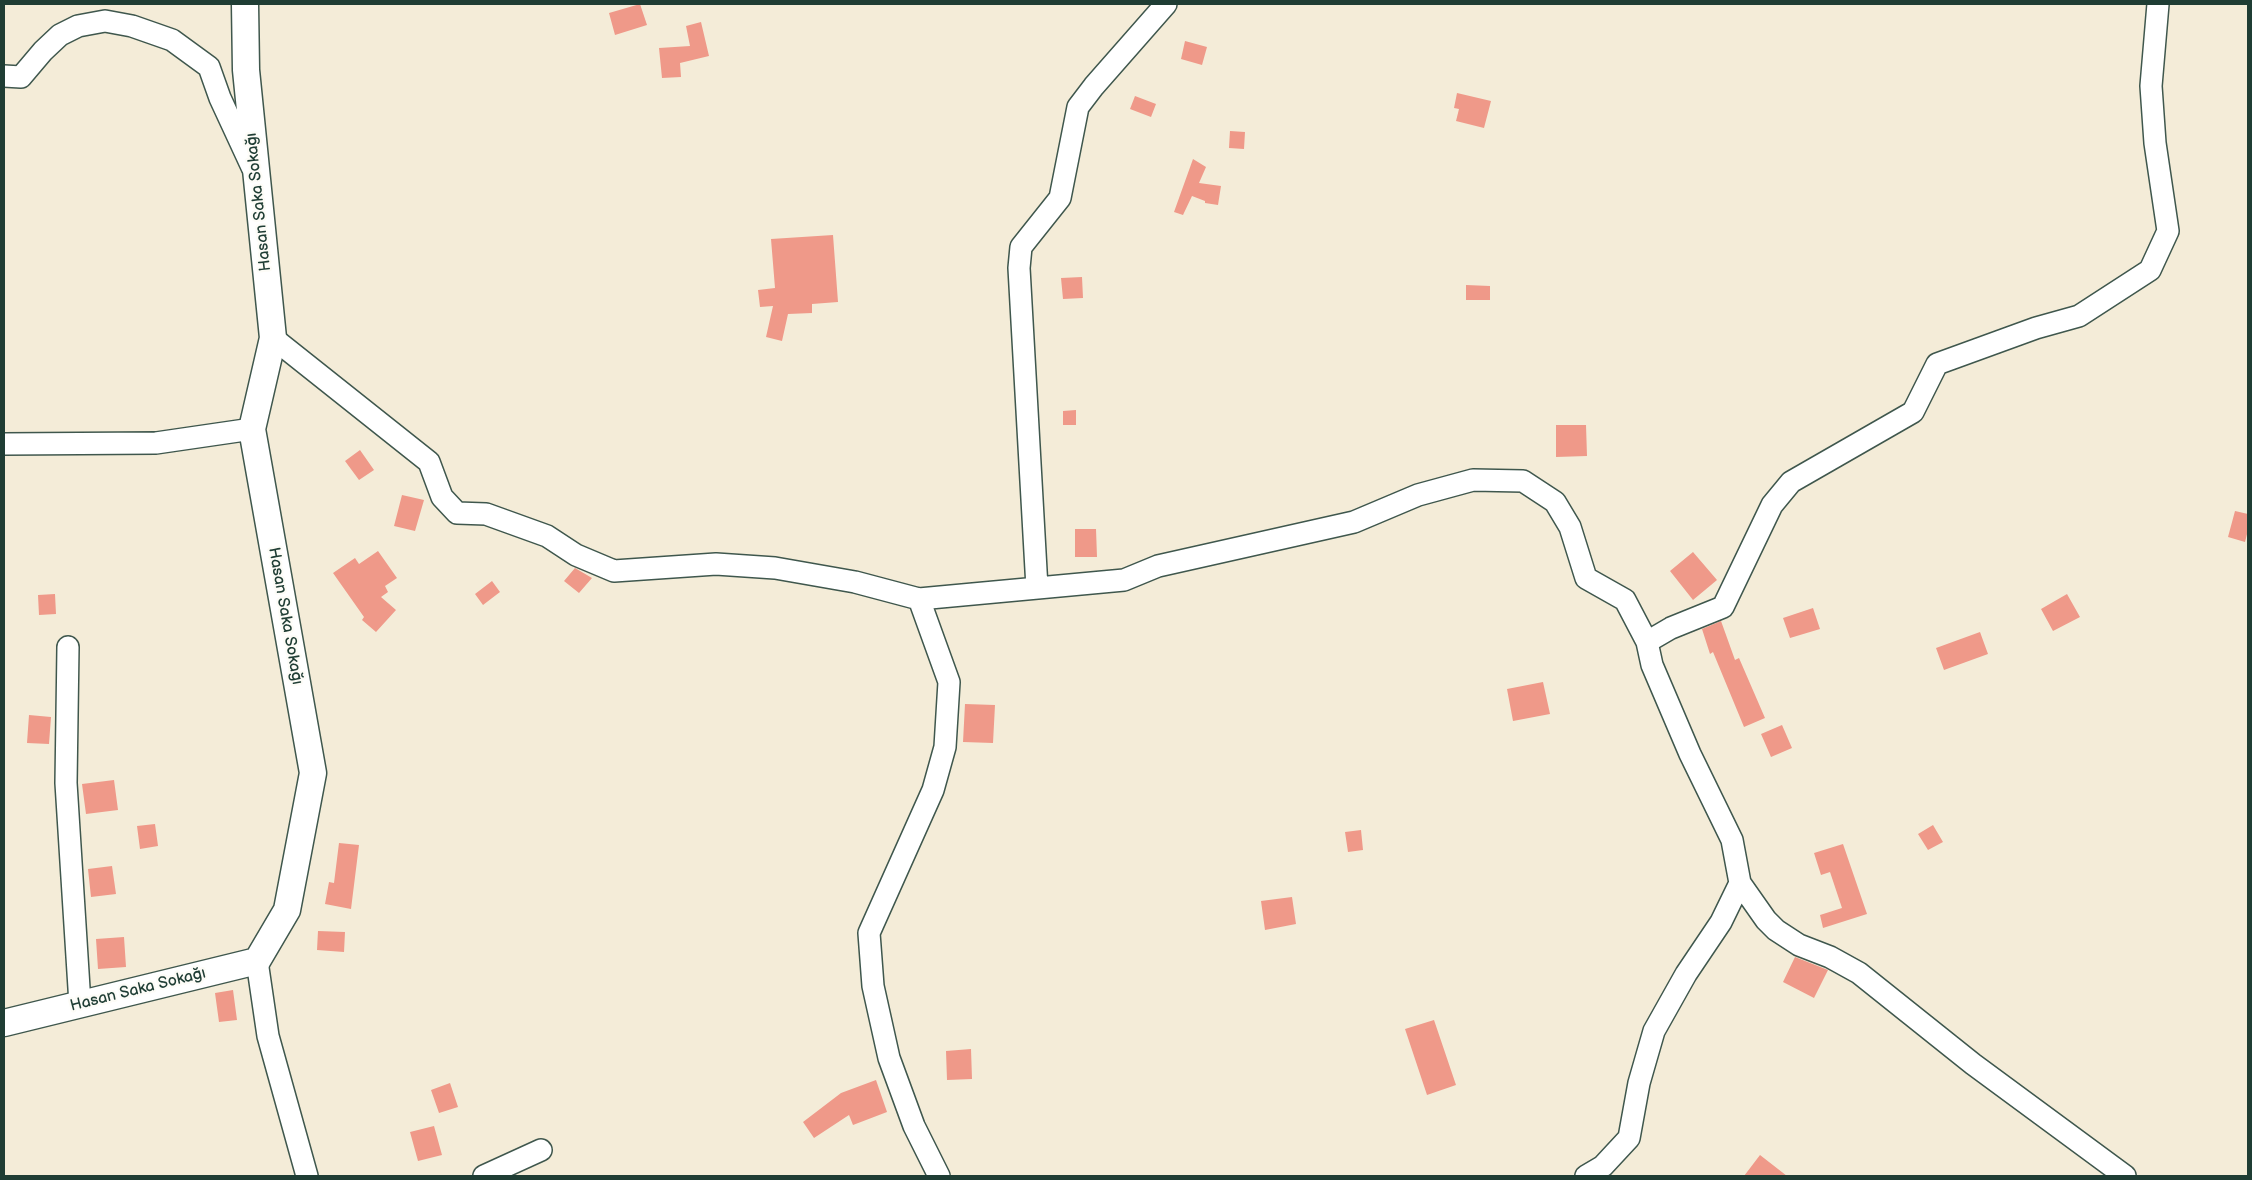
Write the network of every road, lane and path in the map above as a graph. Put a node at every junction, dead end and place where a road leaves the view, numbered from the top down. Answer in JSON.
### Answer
{"nodes":[{"id":1,"x":245,"y":4,"type":"edge"},
{"id":2,"x":1166,"y":4,"type":"edge"},
{"id":3,"x":2158,"y":4,"type":"edge"},
{"id":4,"x":4,"y":76,"type":"edge"},
{"id":5,"x":257,"y":178,"type":"junction"},
{"id":6,"x":273,"y":338,"type":"junction"},
{"id":7,"x":252,"y":429,"type":"junction"},
{"id":8,"x":4,"y":444,"type":"edge"},
{"id":9,"x":1037,"y":588,"type":"junction"},
{"id":10,"x":918,"y":599,"type":"junction"},
{"id":11,"x":1646,"y":642,"type":"junction"},
{"id":12,"x":68,"y":648,"type":"dead end"},
{"id":13,"x":1740,"y":883,"type":"junction"},
{"id":14,"x":257,"y":961,"type":"junction"},
{"id":15,"x":80,"y":1004,"type":"junction"},
{"id":16,"x":4,"y":1023,"type":"edge"},
{"id":17,"x":541,"y":1150,"type":"dead end"},
{"id":18,"x":307,"y":1176,"type":"edge"},
{"id":19,"x":484,"y":1176,"type":"edge"},
{"id":20,"x":939,"y":1176,"type":"edge"},
{"id":21,"x":1586,"y":1176,"type":"edge"},
{"id":22,"x":2125,"y":1176,"type":"edge"}],
"edges":[{"from":1,"to":5,"type":"street","name":"Hasan Saka Sokağı"},
{"from":2,"to":9,"type":"street"},
{"from":3,"to":11,"type":"street"},
{"from":4,"to":5,"type":"street"},
{"from":5,"to":6,"type":"street","name":"Hasan Saka Sokağı"},
{"from":6,"to":7,"type":"street","name":"Hasan Saka Sokağı"},
{"from":6,"to":10,"type":"street"},
{"from":7,"to":8,"type":"street"},
{"from":7,"to":14,"type":"street","name":"Hasan Saka Sokağı"},
{"from":9,"to":10,"type":"street"},
{"from":9,"to":11,"type":"street"},
{"from":10,"to":20,"type":"street"},
{"from":11,"to":13,"type":"street"},
{"from":12,"to":15,"type":"street"},
{"from":13,"to":21,"type":"street"},
{"from":13,"to":22,"type":"street"},
{"from":14,"to":15,"type":"street","name":"Hasan Saka Sokağı"},
{"from":14,"to":18,"type":"street"},
{"from":15,"to":16,"type":"street","name":"Hasan Saka Sokağı"},
{"from":17,"to":19,"type":"street"}]}
